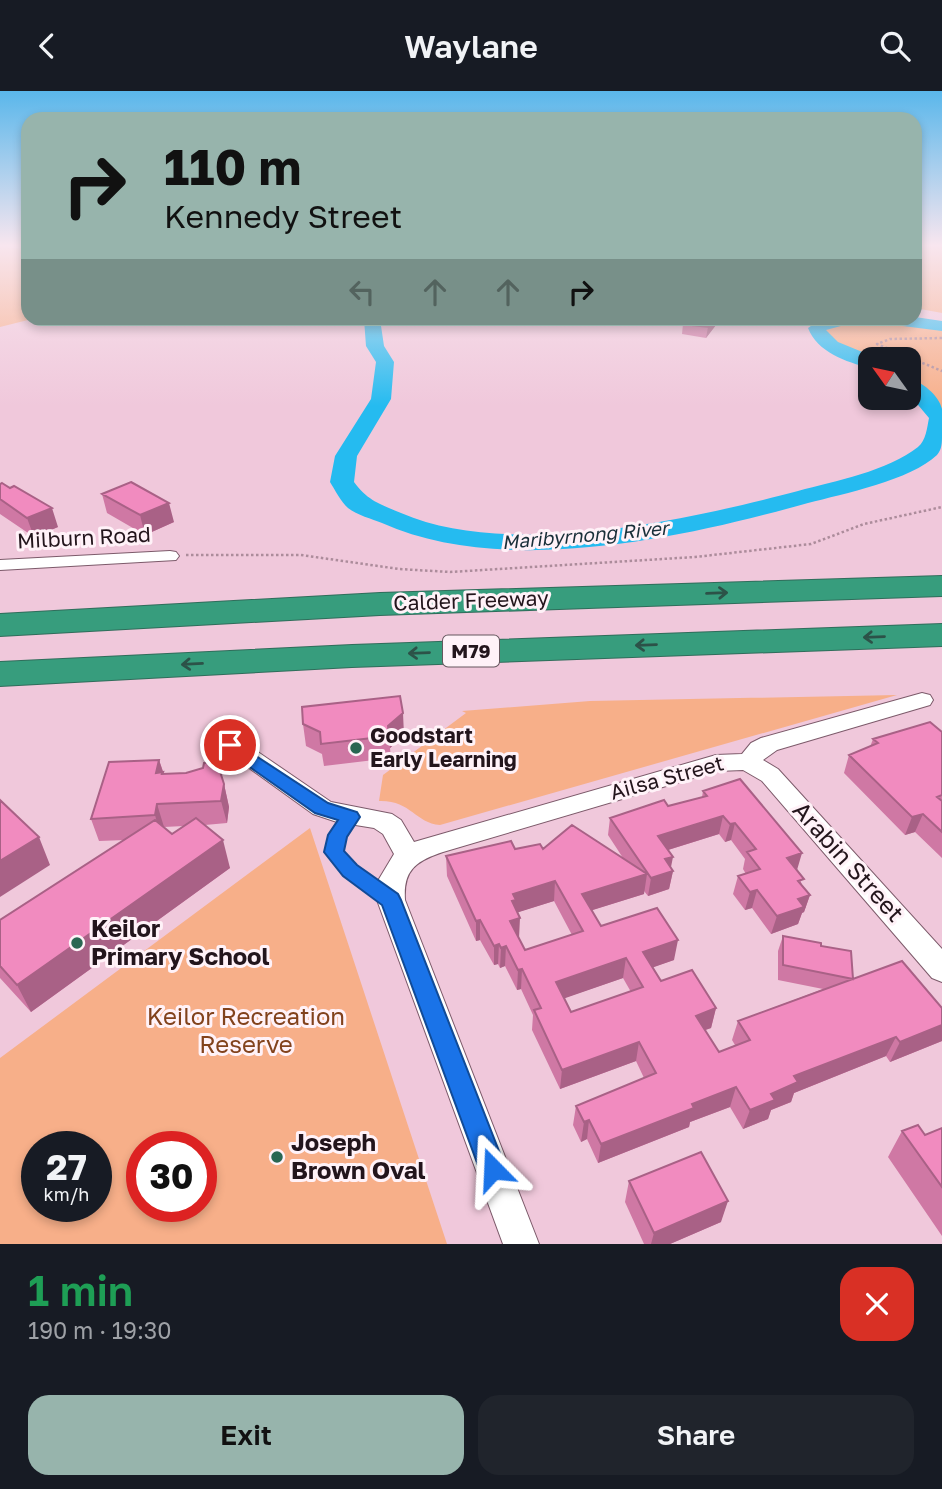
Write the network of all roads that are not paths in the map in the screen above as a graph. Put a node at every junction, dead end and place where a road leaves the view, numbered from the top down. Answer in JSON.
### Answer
{"nodes":[{"id":1,"x":170,"y":556,"type":"road end"},
{"id":2,"x":0,"y":565,"type":"edge"},
{"id":3,"x":942,"y":586,"type":"edge"},
{"id":4,"x":380,"y":604,"type":"junction"},
{"id":5,"x":0,"y":610,"type":"edge"},
{"id":6,"x":0,"y":625,"type":"edge"},
{"id":7,"x":942,"y":635,"type":"edge"},
{"id":8,"x":0,"y":674,"type":"edge"},
{"id":9,"x":922,"y":700,"type":"dead end"},
{"id":10,"x":225,"y":740,"type":"dead end"},
{"id":11,"x":748,"y":762,"type":"junction"},
{"id":12,"x":351,"y":817,"type":"junction"},
{"id":13,"x":407,"y":855,"type":"junction"},
{"id":14,"x":391,"y":900,"type":"junction"},
{"id":15,"x":942,"y":969,"type":"edge"},
{"id":16,"x":521,"y":1244,"type":"edge"}],
"edges":[{"from":1,"to":2,"type":"street","name":"Milburn Road"},
{"from":4,"to":3,"type":"highway","name":"Calder Freeway","one_way":true},
{"from":4,"to":5,"type":"highway"},
{"from":4,"to":6,"type":"highway","name":"Calder Freeway"},
{"from":7,"to":8,"type":"highway","number":"M79","one_way":true},
{"from":9,"to":11,"type":"street","name":"Ailsa Street"},
{"from":10,"to":12,"type":"street"},
{"from":11,"to":13,"type":"street","name":"Ailsa Street"},
{"from":11,"to":15,"type":"street","name":"Arabin Street"},
{"from":12,"to":13,"type":"street"},
{"from":12,"to":14,"type":"lane"},
{"from":13,"to":14,"type":"street"},
{"from":14,"to":16,"type":"street"}]}
